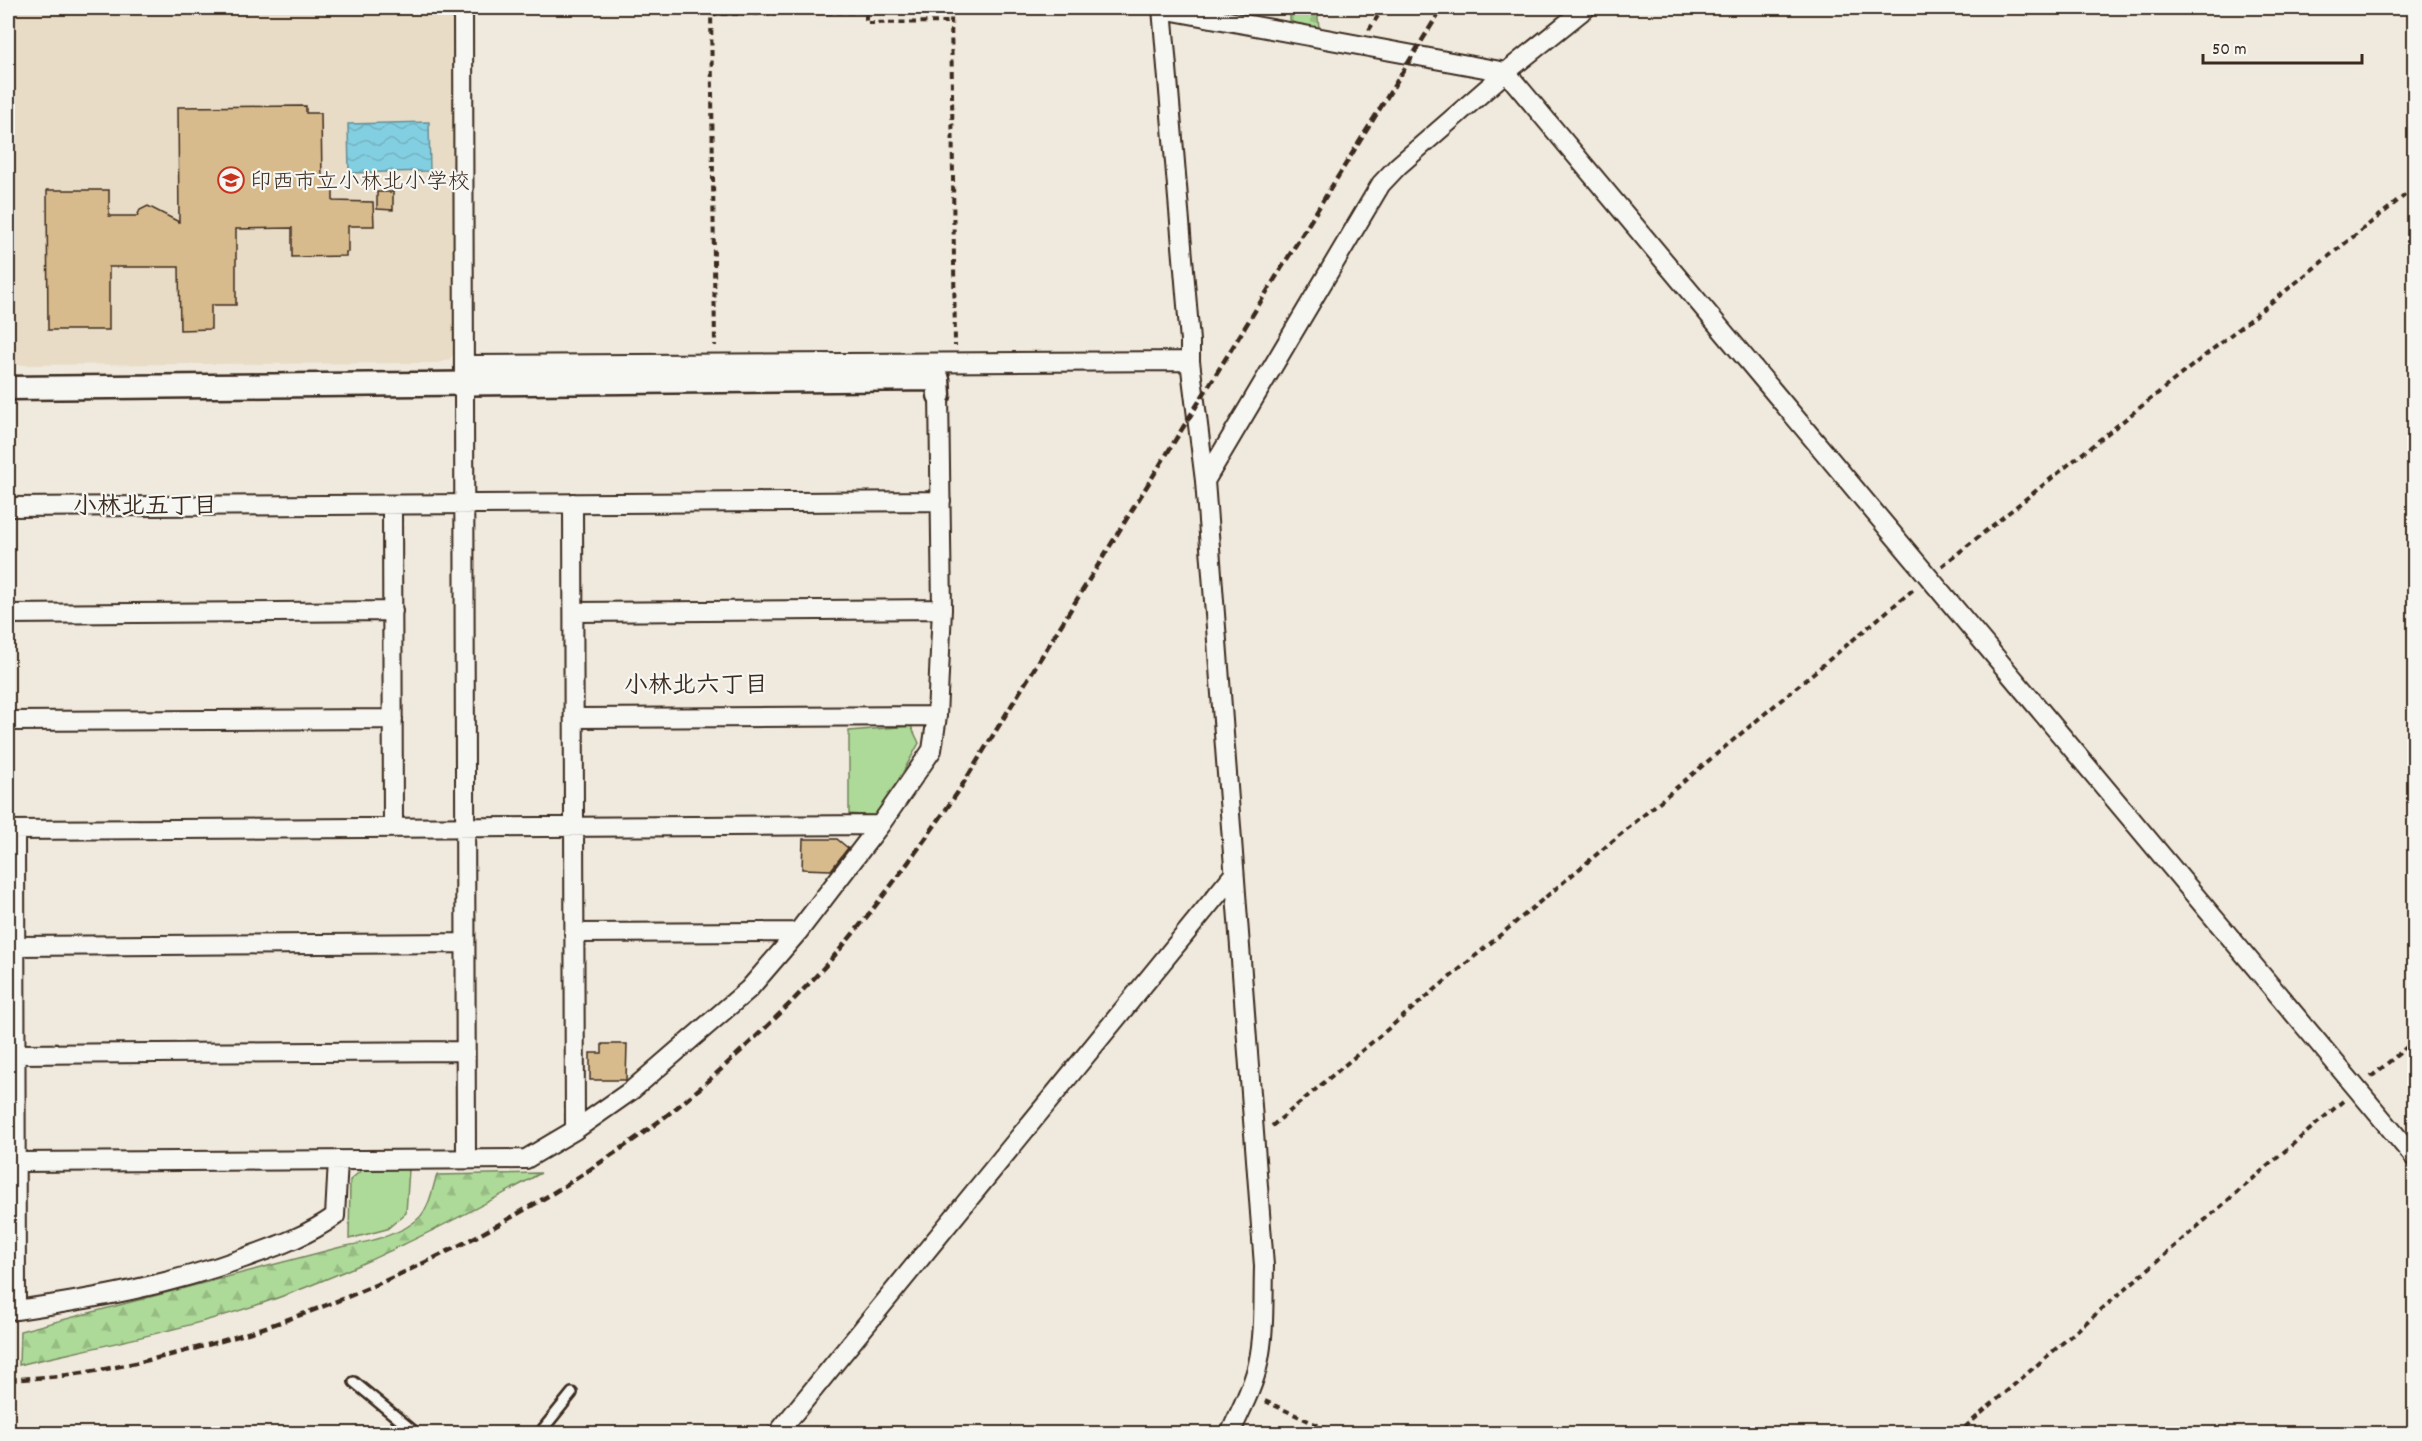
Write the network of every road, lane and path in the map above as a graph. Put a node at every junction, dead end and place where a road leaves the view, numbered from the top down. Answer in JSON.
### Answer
{"nodes":[{"id":1,"x":463,"y":8,"type":"edge"},
{"id":2,"x":711,"y":8,"type":"edge"},
{"id":3,"x":951,"y":8,"type":"edge"},
{"id":4,"x":1162,"y":8,"type":"edge"},
{"id":5,"x":1586,"y":8,"type":"edge"},
{"id":6,"x":711,"y":14,"type":"junction"},
{"id":7,"x":951,"y":22,"type":"junction"},
{"id":8,"x":1506,"y":72,"type":"junction"},
{"id":9,"x":2415,"y":188,"type":"edge"},
{"id":10,"x":1190,"y":361,"type":"junction"},
{"id":11,"x":956,"y":362,"type":"junction"},
{"id":12,"x":715,"y":364,"type":"junction"},
{"id":13,"x":464,"y":374,"type":"junction"},
{"id":14,"x":8,"y":388,"type":"edge"},
{"id":15,"x":939,"y":395,"type":"joint"},
{"id":16,"x":1205,"y":481,"type":"junction"},
{"id":17,"x":941,"y":501,"type":"junction"},
{"id":18,"x":573,"y":503,"type":"junction"},
{"id":19,"x":392,"y":504,"type":"junction"},
{"id":20,"x":464,"y":504,"type":"junction"},
{"id":21,"x":8,"y":507,"type":"edge"},
{"id":22,"x":1929,"y":577,"type":"junction"},
{"id":23,"x":942,"y":609,"type":"junction"},
{"id":24,"x":393,"y":611,"type":"junction"},
{"id":25,"x":574,"y":612,"type":"junction"},
{"id":26,"x":8,"y":614,"type":"edge"},
{"id":27,"x":937,"y":716,"type":"junction"},
{"id":28,"x":574,"y":718,"type":"junction"},
{"id":29,"x":393,"y":719,"type":"junction"},
{"id":30,"x":8,"y":721,"type":"edge"},
{"id":31,"x":880,"y":825,"type":"junction"},
{"id":32,"x":574,"y":826,"type":"junction"},
{"id":33,"x":465,"y":827,"type":"junction"},
{"id":34,"x":393,"y":828,"type":"junction"},
{"id":35,"x":11,"y":830,"type":"edge"},
{"id":36,"x":1234,"y":874,"type":"junction"},
{"id":37,"x":798,"y":932,"type":"junction"},
{"id":38,"x":574,"y":933,"type":"junction"},
{"id":39,"x":465,"y":943,"type":"junction"},
{"id":40,"x":15,"y":946,"type":"junction"},
{"id":41,"x":2415,"y":1041,"type":"edge"},
{"id":42,"x":465,"y":1051,"type":"junction"},
{"id":43,"x":15,"y":1054,"type":"junction"},
{"id":44,"x":2358,"y":1089,"type":"junction"},
{"id":45,"x":575,"y":1130,"type":"junction"},
{"id":46,"x":1254,"y":1141,"type":"junction"},
{"id":47,"x":2415,"y":1157,"type":"edge"},
{"id":48,"x":466,"y":1159,"type":"junction"},
{"id":49,"x":338,"y":1160,"type":"junction"},
{"id":50,"x":15,"y":1162,"type":"junction"},
{"id":51,"x":354,"y":1382,"type":"dead end"},
{"id":52,"x":1248,"y":1393,"type":"junction"},
{"id":53,"x":572,"y":1394,"type":"dead end"},
{"id":54,"x":417,"y":1434,"type":"edge"},
{"id":55,"x":539,"y":1434,"type":"edge"},
{"id":56,"x":777,"y":1434,"type":"edge"},
{"id":57,"x":1230,"y":1434,"type":"edge"},
{"id":58,"x":1337,"y":1434,"type":"edge"},
{"id":59,"x":1957,"y":1434,"type":"edge"}],
"edges":[{"from":1,"to":13,"type":"street"},
{"from":2,"to":6,"type":"path"},
{"from":3,"to":7,"type":"path"},
{"from":4,"to":8,"type":"street"},
{"from":4,"to":10,"type":"street"},
{"from":5,"to":8,"type":"street"},
{"from":6,"to":7,"type":"path"},
{"from":6,"to":12,"type":"path"},
{"from":7,"to":11,"type":"path"},
{"from":8,"to":16,"type":"street"},
{"from":8,"to":22,"type":"street"},
{"from":9,"to":22,"type":"path"},
{"from":10,"to":11,"type":"street"},
{"from":10,"to":16,"type":"street"},
{"from":11,"to":12,"type":"street"},
{"from":12,"to":13,"type":"street"},
{"from":13,"to":14,"type":"street"},
{"from":13,"to":15,"type":"street"},
{"from":13,"to":20,"type":"street"},
{"from":15,"to":17,"type":"street"},
{"from":16,"to":36,"type":"street"},
{"from":17,"to":18,"type":"street"},
{"from":17,"to":23,"type":"street"},
{"from":18,"to":20,"type":"street"},
{"from":18,"to":25,"type":"street"},
{"from":19,"to":20,"type":"street"},
{"from":19,"to":21,"type":"street"},
{"from":19,"to":24,"type":"street"},
{"from":20,"to":33,"type":"street"},
{"from":22,"to":44,"type":"street"},
{"from":22,"to":46,"type":"path"},
{"from":23,"to":25,"type":"street"},
{"from":23,"to":27,"type":"street"},
{"from":24,"to":26,"type":"street"},
{"from":24,"to":29,"type":"street"},
{"from":25,"to":28,"type":"street"},
{"from":27,"to":28,"type":"street"},
{"from":27,"to":31,"type":"street"},
{"from":28,"to":32,"type":"street"},
{"from":29,"to":30,"type":"street"},
{"from":29,"to":34,"type":"street"},
{"from":31,"to":32,"type":"street"},
{"from":31,"to":37,"type":"street"},
{"from":32,"to":33,"type":"street"},
{"from":32,"to":38,"type":"street"},
{"from":33,"to":34,"type":"street"},
{"from":33,"to":39,"type":"street"},
{"from":34,"to":35,"type":"street"},
{"from":35,"to":40,"type":"street"},
{"from":36,"to":46,"type":"street"},
{"from":36,"to":56,"type":"street"},
{"from":37,"to":38,"type":"street"},
{"from":37,"to":45,"type":"street"},
{"from":38,"to":45,"type":"street"},
{"from":39,"to":40,"type":"street"},
{"from":39,"to":42,"type":"street"},
{"from":40,"to":43,"type":"street"},
{"from":41,"to":44,"type":"path"},
{"from":42,"to":43,"type":"street"},
{"from":42,"to":48,"type":"street"},
{"from":43,"to":50,"type":"street"},
{"from":44,"to":47,"type":"street"},
{"from":44,"to":59,"type":"path"},
{"from":45,"to":48,"type":"street"},
{"from":46,"to":52,"type":"street"},
{"from":48,"to":49,"type":"street"},
{"from":49,"to":50,"type":"street"},
{"from":49,"to":50,"type":"street"},
{"from":51,"to":54,"type":"lane"},
{"from":52,"to":57,"type":"street"},
{"from":52,"to":58,"type":"path"},
{"from":53,"to":55,"type":"lane"}]}
